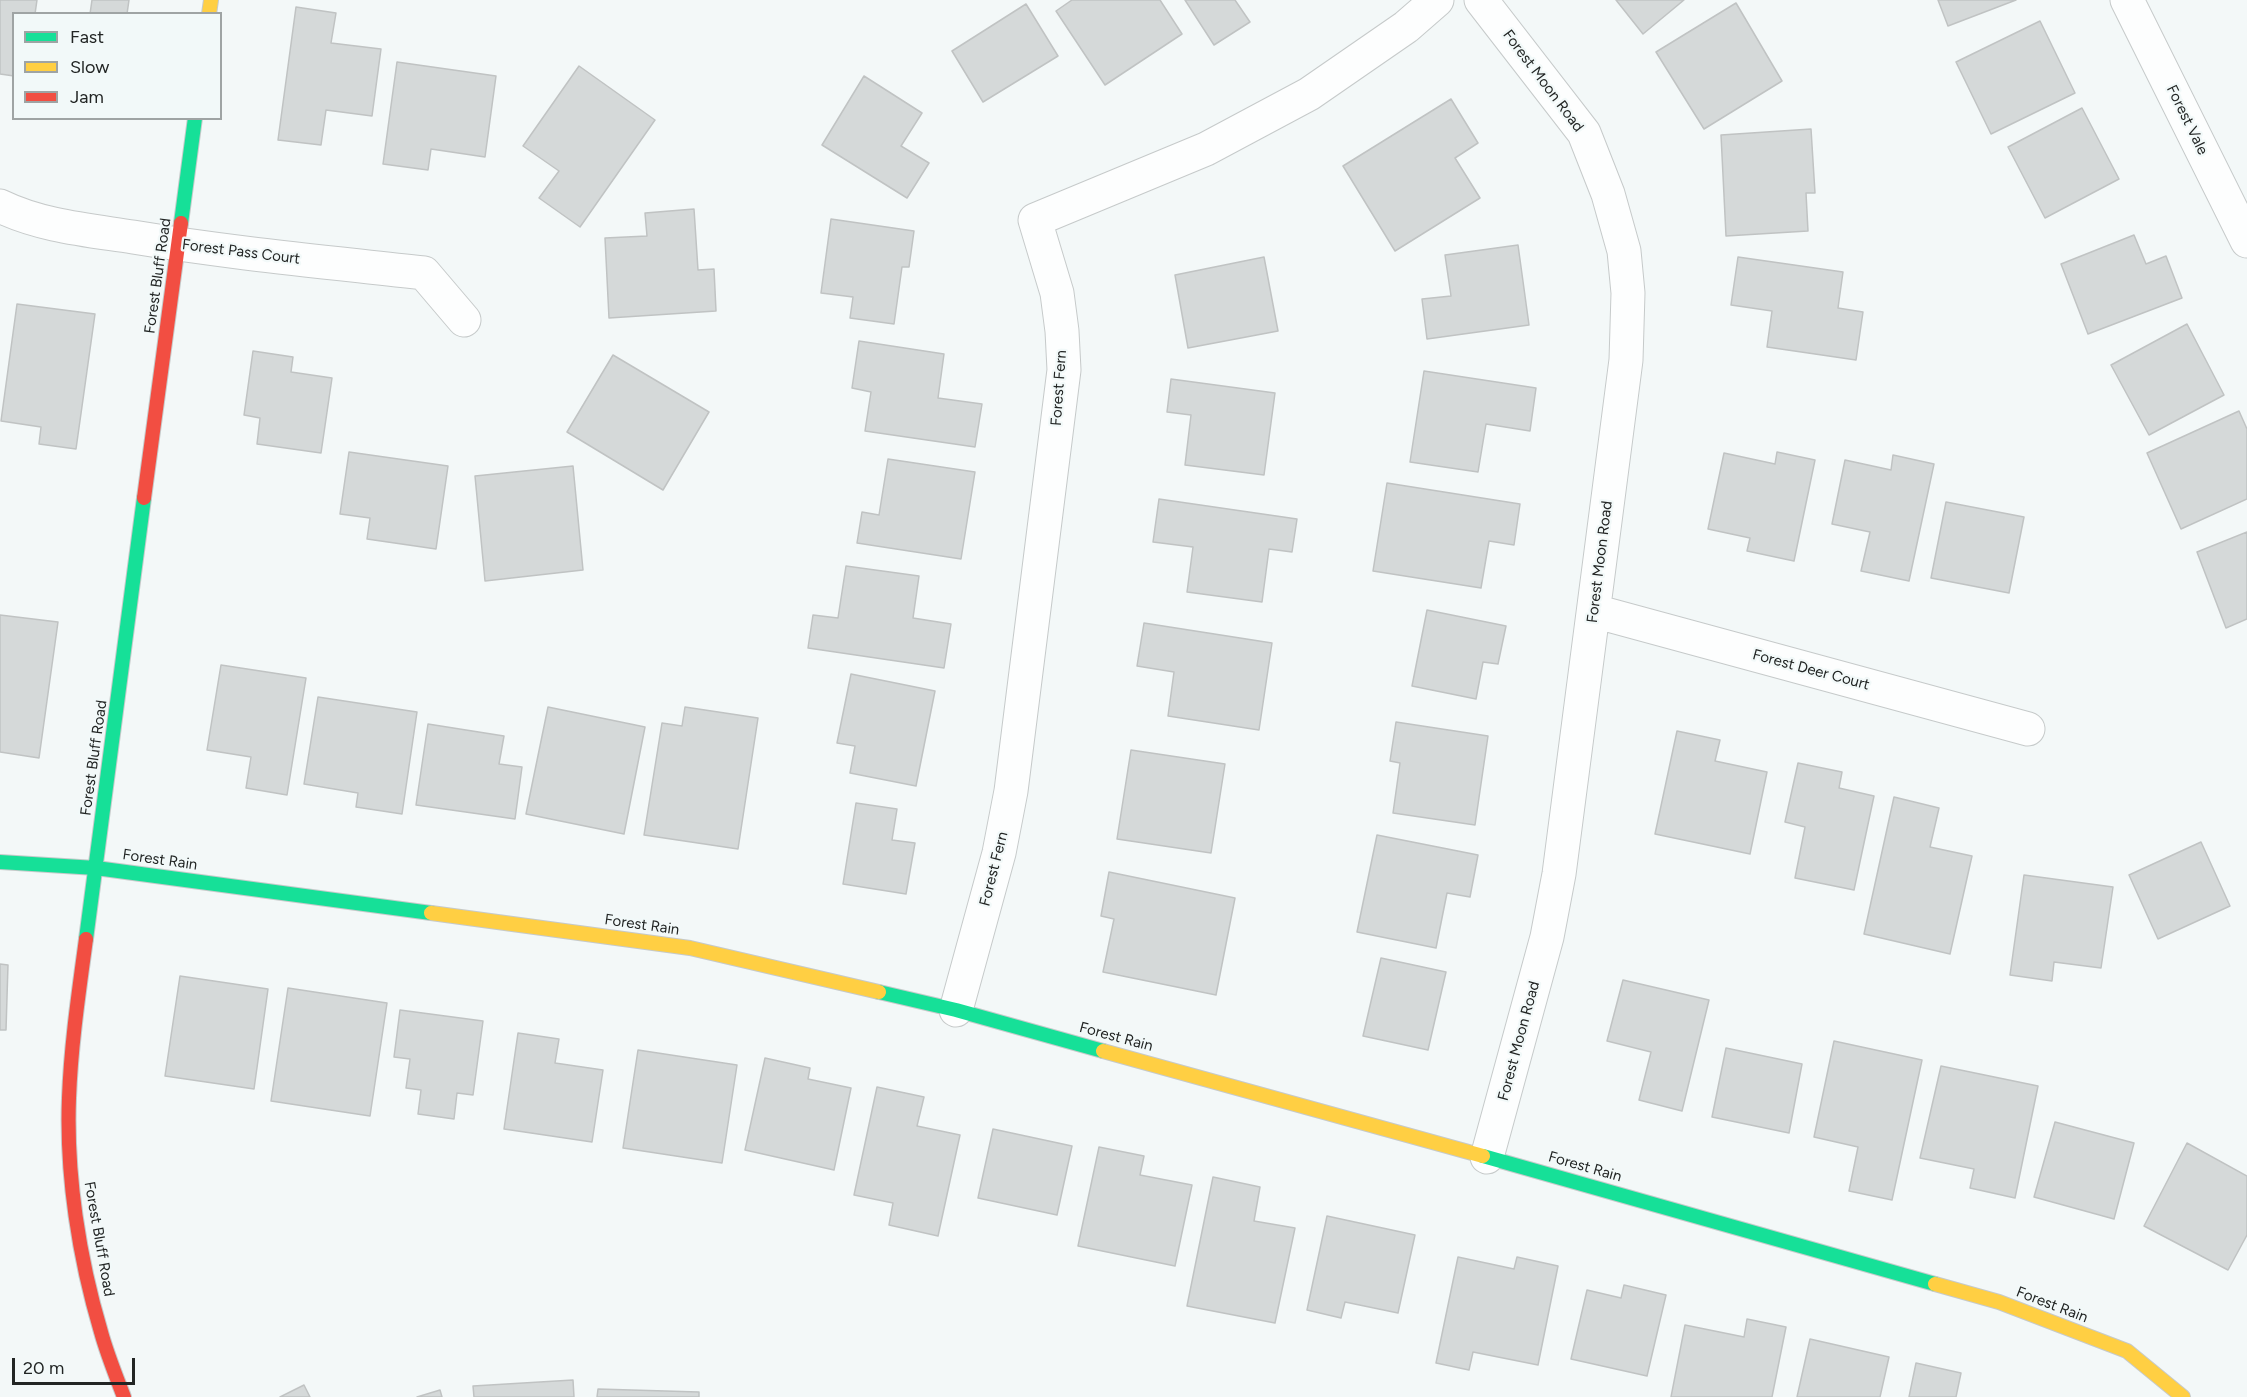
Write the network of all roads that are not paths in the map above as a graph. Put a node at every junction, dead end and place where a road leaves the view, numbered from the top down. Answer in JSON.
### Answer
{"nodes":[{"id":1,"x":1437,"y":0,"type":"edge"},
{"id":2,"x":1481,"y":0,"type":"edge"},
{"id":3,"x":2127,"y":0,"type":"edge"},
{"id":4,"x":195,"y":120,"type":"edge"},
{"id":5,"x":0,"y":206,"type":"edge"},
{"id":6,"x":2247,"y":241,"type":"edge"},
{"id":7,"x":178,"y":245,"type":"junction"},
{"id":8,"x":464,"y":320,"type":"dead end"},
{"id":9,"x":1594,"y":611,"type":"junction"},
{"id":10,"x":2028,"y":729,"type":"dead end"},
{"id":11,"x":0,"y":862,"type":"edge"},
{"id":12,"x":96,"y":868,"type":"junction"},
{"id":13,"x":956,"y":1010,"type":"junction"},
{"id":14,"x":1487,"y":1157,"type":"junction"},
{"id":15,"x":124,"y":1397,"type":"edge"},
{"id":16,"x":2182,"y":1397,"type":"edge"}],
"edges":[{"from":1,"to":13,"type":"street","name":"Forest Fern"},
{"from":2,"to":9,"type":"street","name":"Forest Moon Road"},
{"from":3,"to":6,"type":"street","name":"Forest Vale"},
{"from":4,"to":7,"type":"street","name":"Forest Bluff Road"},
{"from":5,"to":7,"type":"street","name":"Forest Pass Court"},
{"from":7,"to":8,"type":"street","name":"Forest Pass Court"},
{"from":7,"to":12,"type":"street","name":"Forest Bluff Road"},
{"from":9,"to":10,"type":"street","name":"Forest Deer Court"},
{"from":9,"to":14,"type":"street","name":"Forest Moon Road"},
{"from":11,"to":12,"type":"street","name":"Forest Rain"},
{"from":12,"to":13,"type":"street","name":"Forest Rain"},
{"from":12,"to":15,"type":"street","name":"Forest Bluff Road"},
{"from":13,"to":14,"type":"street","name":"Forest Rain"},
{"from":14,"to":16,"type":"street","name":"Forest Rain"}]}
